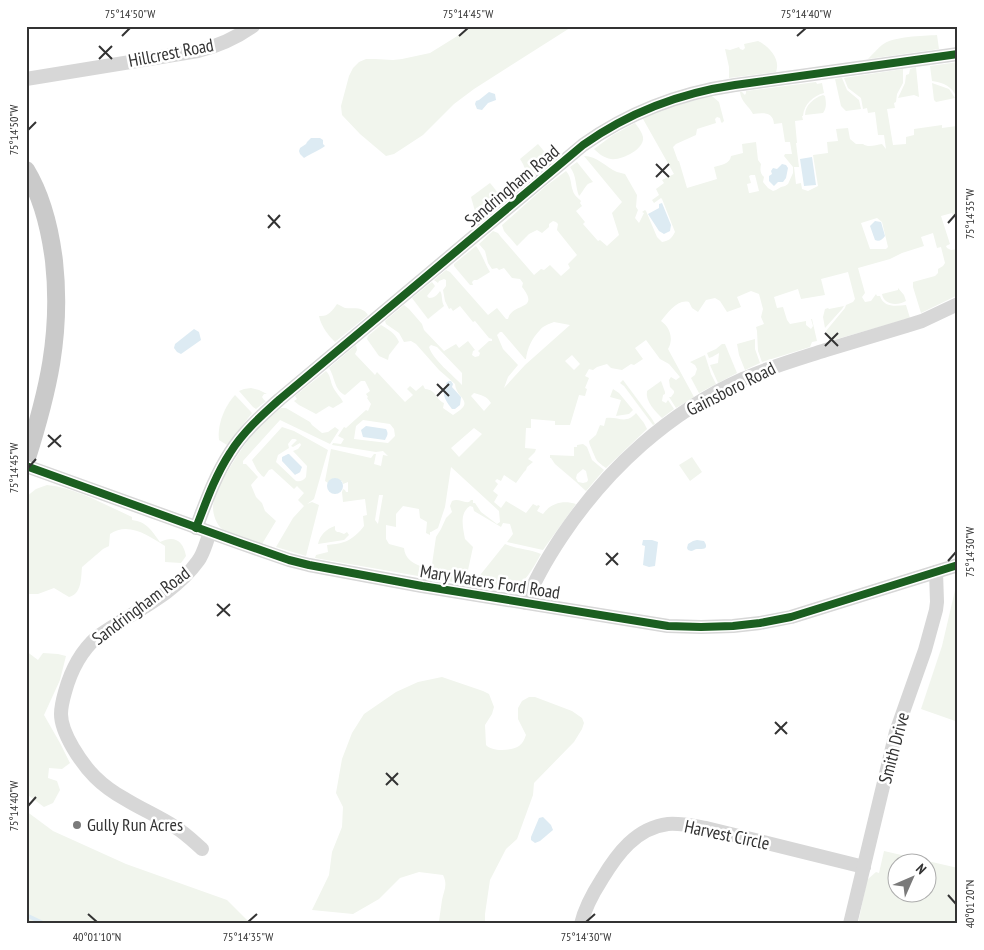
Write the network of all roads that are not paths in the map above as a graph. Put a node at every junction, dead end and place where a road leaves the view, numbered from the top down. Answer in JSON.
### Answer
{"nodes":[{"id":1,"x":253,"y":26,"type":"edge"},
{"id":2,"x":958,"y":54,"type":"edge"},
{"id":3,"x":26,"y":78,"type":"edge"},
{"id":4,"x":26,"y":170,"type":"edge"},
{"id":5,"x":958,"y":304,"type":"edge"},
{"id":6,"x":26,"y":461,"type":"edge"},
{"id":7,"x":26,"y":466,"type":"edge"},
{"id":8,"x":196,"y":528,"type":"junction"},
{"id":9,"x":210,"y":533,"type":"junction"},
{"id":10,"x":958,"y":565,"type":"edge"},
{"id":11,"x":936,"y":572,"type":"junction"},
{"id":12,"x":526,"y":603,"type":"junction"},
{"id":13,"x":202,"y":849,"type":"dead end"},
{"id":14,"x":864,"y":868,"type":"junction"},
{"id":15,"x":580,"y":924,"type":"edge"},
{"id":16,"x":850,"y":924,"type":"edge"}],
"edges":[{"from":1,"to":3,"type":"street","name":"Hillcrest Road"},
{"from":2,"to":8,"type":"street","name":"Sandringham Road"},
{"from":4,"to":6,"type":"main road"},
{"from":5,"to":12,"type":"street","name":"Gainsboro Road"},
{"from":7,"to":8,"type":"street","name":"Mary Waters Ford Road"},
{"from":8,"to":9,"type":"street","name":"Mary Waters Ford Road"},
{"from":9,"to":12,"type":"street","name":"Mary Waters Ford Road"},
{"from":9,"to":13,"type":"street","name":"Sandringham Road"},
{"from":10,"to":11,"type":"street","name":"Mary Waters Ford Road"},
{"from":11,"to":12,"type":"street","name":"Mary Waters Ford Road"},
{"from":11,"to":14,"type":"street","name":"Smith Drive"},
{"from":14,"to":15,"type":"street","name":"Harvest Circle"},
{"from":14,"to":16,"type":"street","name":"Smith Drive"}]}
